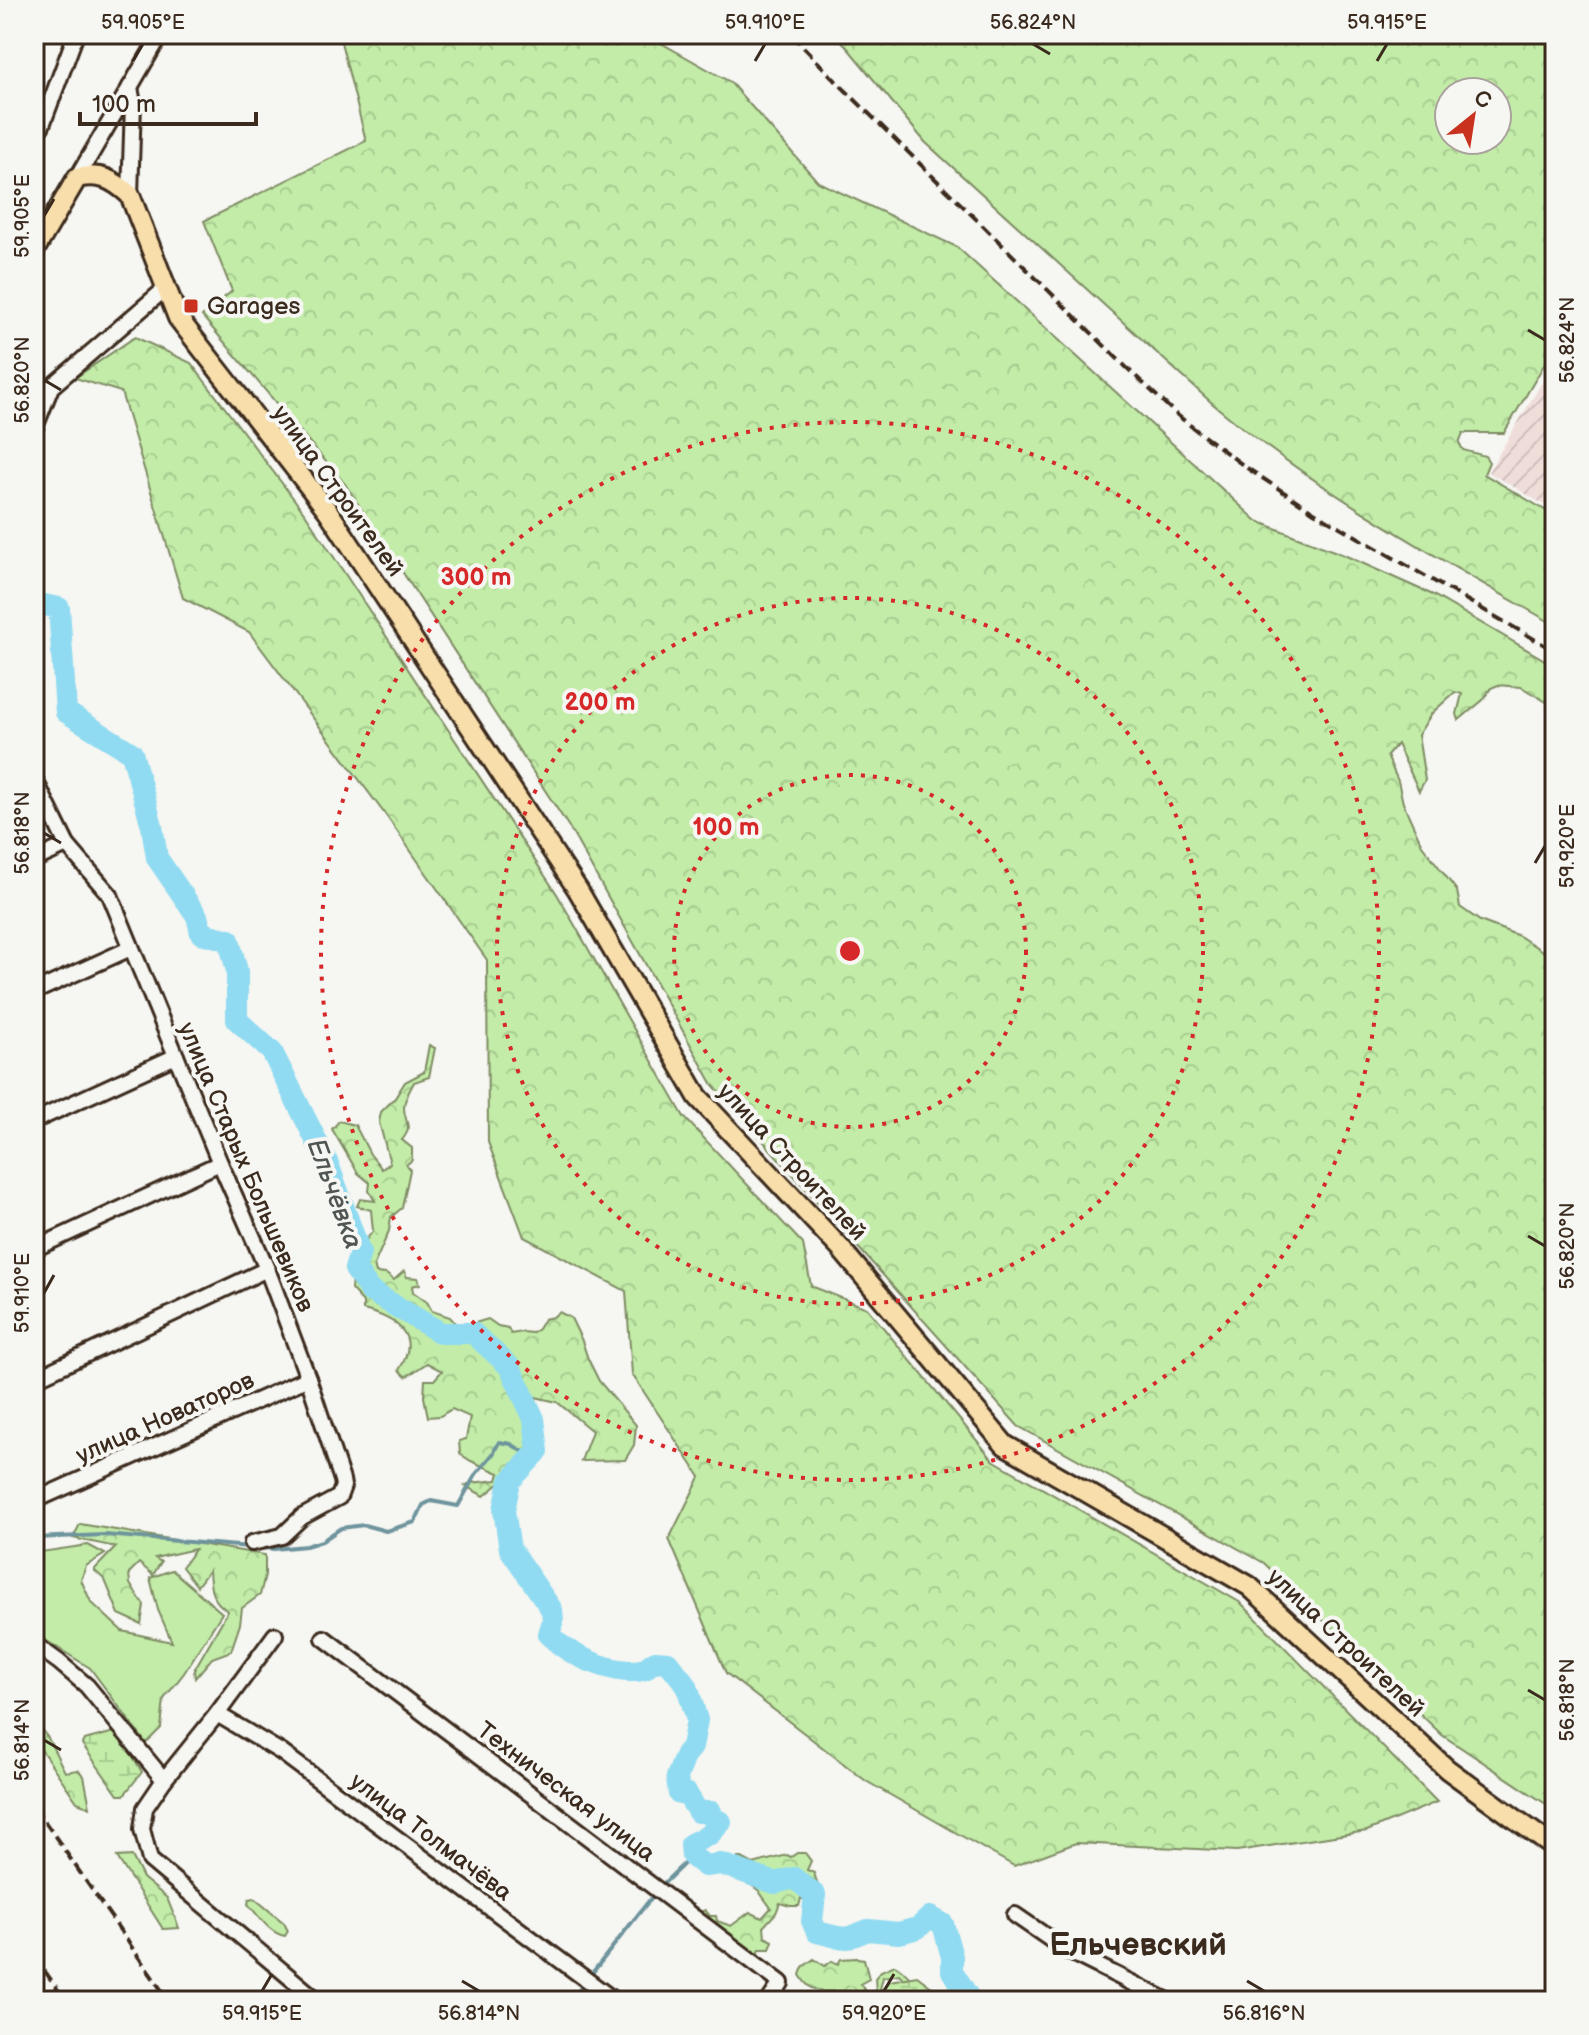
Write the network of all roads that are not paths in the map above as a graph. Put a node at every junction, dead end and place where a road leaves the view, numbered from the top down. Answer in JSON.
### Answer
{"nodes":[{"id":1,"x":76,"y":34,"type":"edge"},
{"id":2,"x":161,"y":34,"type":"edge"},
{"id":3,"x":130,"y":87,"type":"junction"},
{"id":4,"x":34,"y":138,"type":"edge"},
{"id":5,"x":77,"y":178,"type":"junction"},
{"id":6,"x":130,"y":195,"type":"junction"},
{"id":7,"x":34,"y":251,"type":"edge"},
{"id":8,"x":166,"y":288,"type":"junction"},
{"id":9,"x":34,"y":430,"type":"edge"},
{"id":10,"x":34,"y":778,"type":"edge"},
{"id":11,"x":67,"y":845,"type":"junction"},
{"id":12,"x":34,"y":860,"type":"edge"},
{"id":13,"x":131,"y":948,"type":"junction"},
{"id":14,"x":34,"y":992,"type":"edge"},
{"id":15,"x":176,"y":1056,"type":"junction"},
{"id":16,"x":34,"y":1121,"type":"edge"},
{"id":17,"x":220,"y":1163,"type":"junction"},
{"id":18,"x":34,"y":1249,"type":"edge"},
{"id":19,"x":267,"y":1269,"type":"junction"},
{"id":20,"x":308,"y":1378,"type":"junction"},
{"id":21,"x":34,"y":1379,"type":"edge"},
{"id":22,"x":37,"y":1496,"type":"edge"},
{"id":23,"x":252,"y":1543,"type":"dead end"},
{"id":24,"x":275,"y":1635,"type":"dead end"},
{"id":25,"x":324,"y":1638,"type":"dead end"},
{"id":26,"x":34,"y":1644,"type":"edge"},
{"id":27,"x":217,"y":1714,"type":"junction"},
{"id":28,"x":164,"y":1780,"type":"junction"},
{"id":29,"x":1555,"y":1848,"type":"edge"},
{"id":30,"x":1015,"y":1915,"type":"dead end"},
{"id":31,"x":318,"y":2001,"type":"edge"},
{"id":32,"x":615,"y":2001,"type":"edge"},
{"id":33,"x":769,"y":2001,"type":"edge"},
{"id":34,"x":1168,"y":2001,"type":"edge"}],
"edges":[{"from":1,"to":4,"type":"street"},
{"from":2,"to":3,"type":"street"},
{"from":3,"to":5,"type":"street"},
{"from":3,"to":6,"type":"street","name":"улица Строителей"},
{"from":5,"to":6,"type":"main road"},
{"from":5,"to":7,"type":"main road"},
{"from":6,"to":8,"type":"main road","name":"улица Строителей"},
{"from":8,"to":9,"type":"street"},
{"from":8,"to":29,"type":"main road","name":"улица Строителей"},
{"from":10,"to":11,"type":"street","name":"улица Старых Большевиков"},
{"from":11,"to":12,"type":"street"},
{"from":11,"to":13,"type":"street","name":"улица Старых Большевиков"},
{"from":13,"to":14,"type":"street"},
{"from":13,"to":15,"type":"street","name":"улица Старых Большевиков"},
{"from":15,"to":16,"type":"street"},
{"from":15,"to":17,"type":"street","name":"улица Старых Большевиков"},
{"from":17,"to":18,"type":"street"},
{"from":17,"to":19,"type":"street","name":"улица Старых Большевиков"},
{"from":19,"to":20,"type":"street","name":"улица Старых Большевиков"},
{"from":19,"to":21,"type":"street"},
{"from":20,"to":22,"type":"street","name":"улица Новаторов"},
{"from":20,"to":23,"type":"street","name":"улица Старых Большевиков"},
{"from":24,"to":27,"type":"street"},
{"from":25,"to":33,"type":"street","name":"Техническая улица"},
{"from":26,"to":28,"type":"street"},
{"from":27,"to":28,"type":"street"},
{"from":27,"to":32,"type":"street","name":"улица Толмачёва"},
{"from":28,"to":31,"type":"street"},
{"from":30,"to":34,"type":"street"}]}
